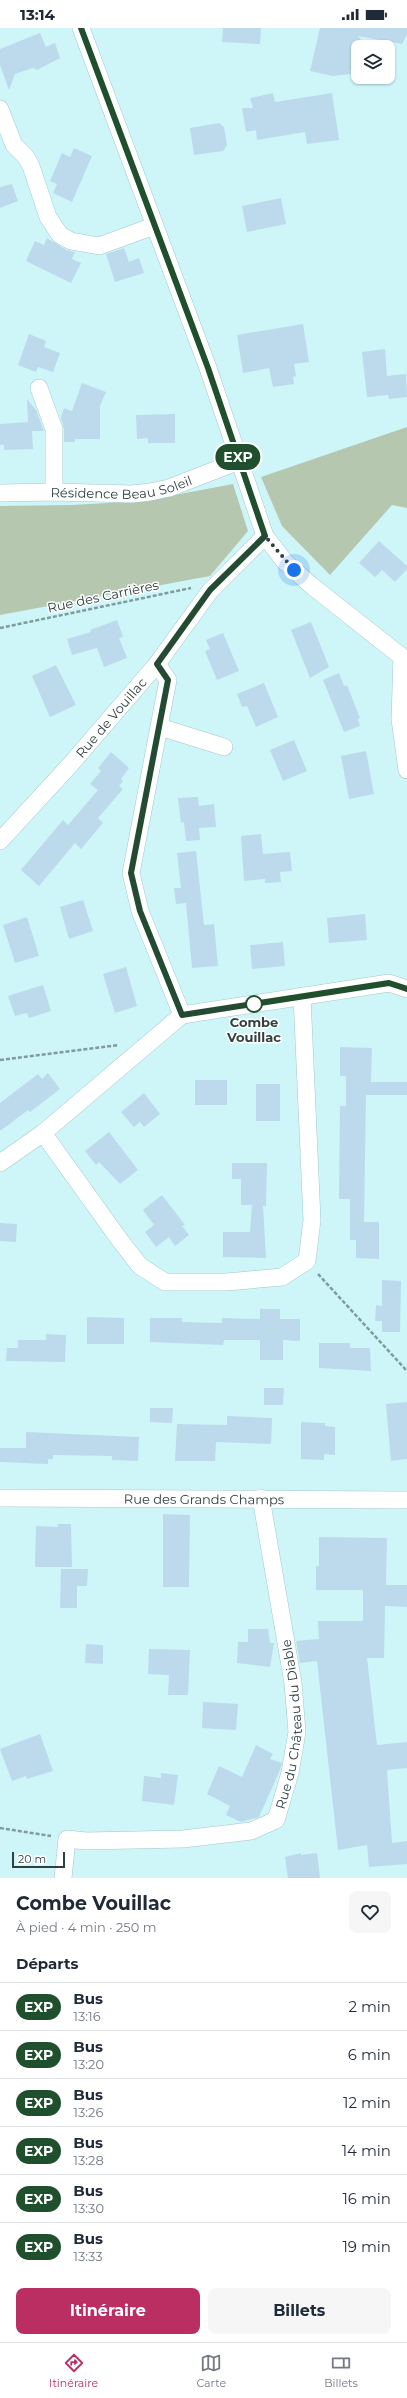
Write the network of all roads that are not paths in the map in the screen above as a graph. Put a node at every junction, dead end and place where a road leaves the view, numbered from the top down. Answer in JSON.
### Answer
{"nodes":[{"id":1,"x":81,"y":28,"type":"edge"},
{"id":2,"x":0,"y":109,"type":"edge"},
{"id":3,"x":154,"y":226,"type":"junction"},
{"id":4,"x":39,"y":388,"type":"dead end"},
{"id":5,"x":239,"y":461,"type":"junction"},
{"id":6,"x":54,"y":492,"type":"junction"},
{"id":7,"x":0,"y":493,"type":"edge"},
{"id":8,"x":265,"y":536,"type":"junction"},
{"id":9,"x":404,"y":658,"type":"edge"},
{"id":10,"x":157,"y":664,"type":"junction"},
{"id":11,"x":160,"y":727,"type":"junction"},
{"id":12,"x":224,"y":747,"type":"dead end"},
{"id":13,"x":407,"y":770,"type":"edge"},
{"id":14,"x":0,"y":841,"type":"edge"},
{"id":15,"x":407,"y":989,"type":"edge"},
{"id":16,"x":302,"y":996,"type":"junction"},
{"id":17,"x":182,"y":1015,"type":"junction"},
{"id":18,"x":43,"y":1133,"type":"junction"},
{"id":19,"x":0,"y":1163,"type":"edge"},
{"id":20,"x":0,"y":1498,"type":"edge"},
{"id":21,"x":261,"y":1498,"type":"junction"},
{"id":22,"x":407,"y":1500,"type":"edge"},
{"id":23,"x":63,"y":1878,"type":"edge"}],
"edges":[{"from":1,"to":3,"type":"street"},
{"from":2,"to":3,"type":"street"},
{"from":3,"to":5,"type":"street"},
{"from":4,"to":6,"type":"street"},
{"from":5,"to":6,"type":"street","name":"Résidence Beau Soleil"},
{"from":5,"to":8,"type":"street"},
{"from":6,"to":7,"type":"street","name":"Résidence Beau Soleil"},
{"from":8,"to":9,"type":"street"},
{"from":8,"to":10,"type":"street","name":"Rue de Vouillac"},
{"from":9,"to":13,"type":"street"},
{"from":10,"to":11,"type":"street"},
{"from":10,"to":14,"type":"street","name":"Rue de Vouillac"},
{"from":11,"to":12,"type":"street"},
{"from":11,"to":17,"type":"street"},
{"from":15,"to":16,"type":"street"},
{"from":16,"to":17,"type":"street"},
{"from":16,"to":18,"type":"street"},
{"from":17,"to":18,"type":"street"},
{"from":18,"to":19,"type":"street"},
{"from":20,"to":21,"type":"street","name":"Rue des Grands Champs"},
{"from":21,"to":22,"type":"street","name":"Rue des Grands Champs"},
{"from":21,"to":23,"type":"street","name":"Rue du Château du Diable"}]}
